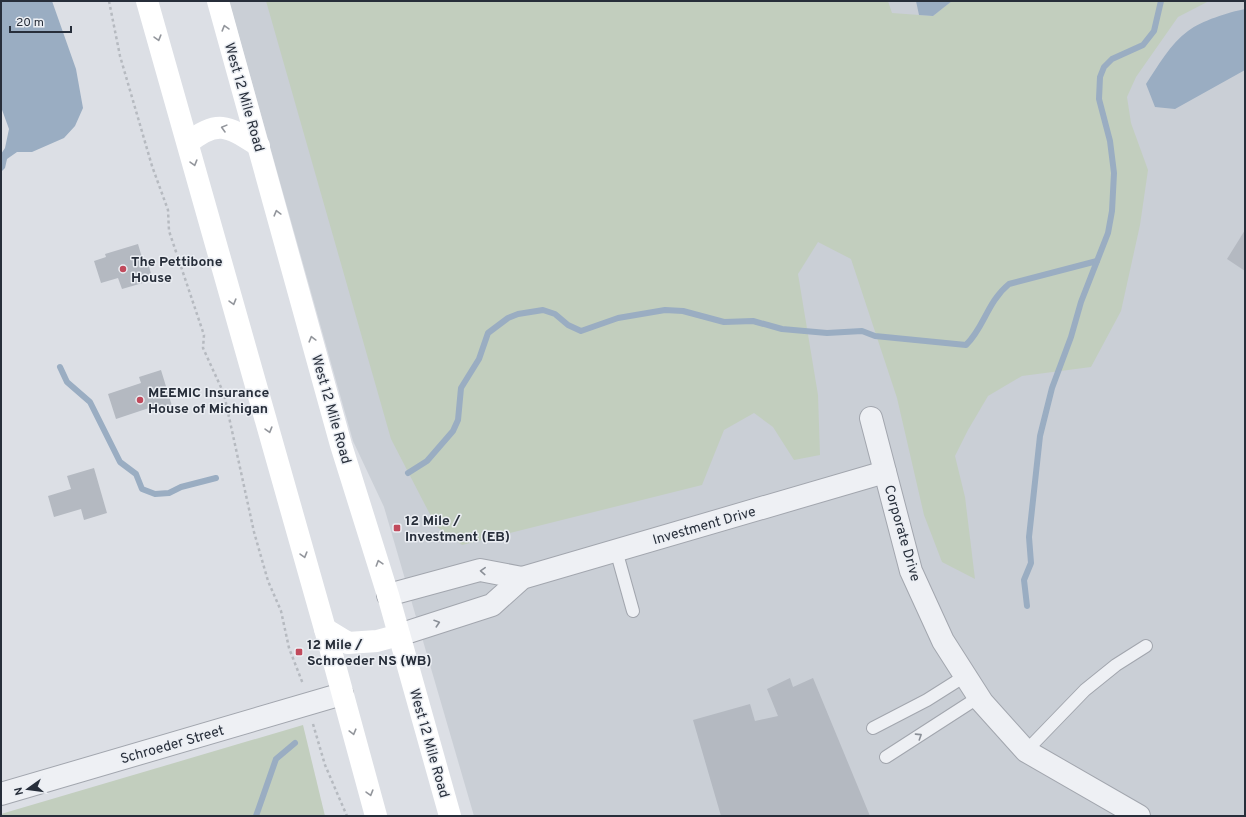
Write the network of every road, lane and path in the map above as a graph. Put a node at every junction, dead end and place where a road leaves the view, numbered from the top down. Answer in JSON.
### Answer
{"nodes":[{"id":1,"x":109,"y":1,"type":"edge"},
{"id":2,"x":147,"y":1,"type":"edge"},
{"id":3,"x":218,"y":1,"type":"edge"},
{"id":4,"x":188,"y":143,"type":"junction"},
{"id":5,"x":258,"y":146,"type":"junction"},
{"id":6,"x":871,"y":418,"type":"dead end"},
{"id":7,"x":885,"y":472,"type":"junction"},
{"id":8,"x":616,"y":550,"type":"junction"},
{"id":9,"x":522,"y":578,"type":"junction"},
{"id":10,"x":388,"y":595,"type":"junction"},
{"id":11,"x":634,"y":611,"type":"dead end"},
{"id":12,"x":325,"y":629,"type":"junction"},
{"id":13,"x":399,"y":634,"type":"junction"},
{"id":14,"x":1146,"y":646,"type":"dead end"},
{"id":15,"x":965,"y":676,"type":"junction"},
{"id":16,"x":342,"y":694,"type":"junction"},
{"id":17,"x":979,"y":697,"type":"junction"},
{"id":18,"x":308,"y":704,"type":"junction"},
{"id":19,"x":872,"y":728,"type":"dead end"},
{"id":20,"x":1026,"y":751,"type":"junction"},
{"id":21,"x":886,"y":757,"type":"dead end"},
{"id":22,"x":1,"y":794,"type":"edge"},
{"id":23,"x":347,"y":816,"type":"edge"},
{"id":24,"x":376,"y":816,"type":"edge"},
{"id":25,"x":450,"y":816,"type":"edge"},
{"id":26,"x":1138,"y":816,"type":"edge"}],
"edges":[{"from":1,"to":18,"type":"path"},
{"from":2,"to":4,"type":"main road","one_way":true},
{"from":5,"to":3,"type":"main road","name":"West 12 Mile Road","one_way":true},
{"from":5,"to":4,"type":"main road","one_way":true},
{"from":4,"to":12,"type":"main road","one_way":true},
{"from":10,"to":5,"type":"main road","name":"West 12 Mile Road","one_way":true},
{"from":6,"to":7,"type":"street","name":"Corporate Drive"},
{"from":7,"to":8,"type":"street","name":"Investment Drive"},
{"from":7,"to":15,"type":"street","name":"Corporate Drive"},
{"from":8,"to":9,"type":"street","name":"Investment Drive"},
{"from":8,"to":11,"type":"lane"},
{"from":9,"to":10,"type":"street","name":"Investment Drive","one_way":true},
{"from":13,"to":9,"type":"street","name":"Investment Drive","one_way":true},
{"from":10,"to":13,"type":"main road","name":"West 12 Mile Road"},
{"from":12,"to":13,"type":"main road"},
{"from":12,"to":16,"type":"main road"},
{"from":13,"to":25,"type":"main road","name":"West 12 Mile Road"},
{"from":14,"to":20,"type":"lane"},
{"from":15,"to":17,"type":"street","name":"Corporate Drive"},
{"from":15,"to":19,"type":"lane"},
{"from":16,"to":18,"type":"street","name":"Schroeder Street"},
{"from":16,"to":24,"type":"main road","one_way":true},
{"from":17,"to":20,"type":"street","name":"Corporate Drive"},
{"from":21,"to":17,"type":"lane","one_way":true},
{"from":18,"to":22,"type":"street","name":"Schroeder Street"},
{"from":18,"to":23,"type":"path"},
{"from":20,"to":26,"type":"street","name":"Corporate Drive"}]}
